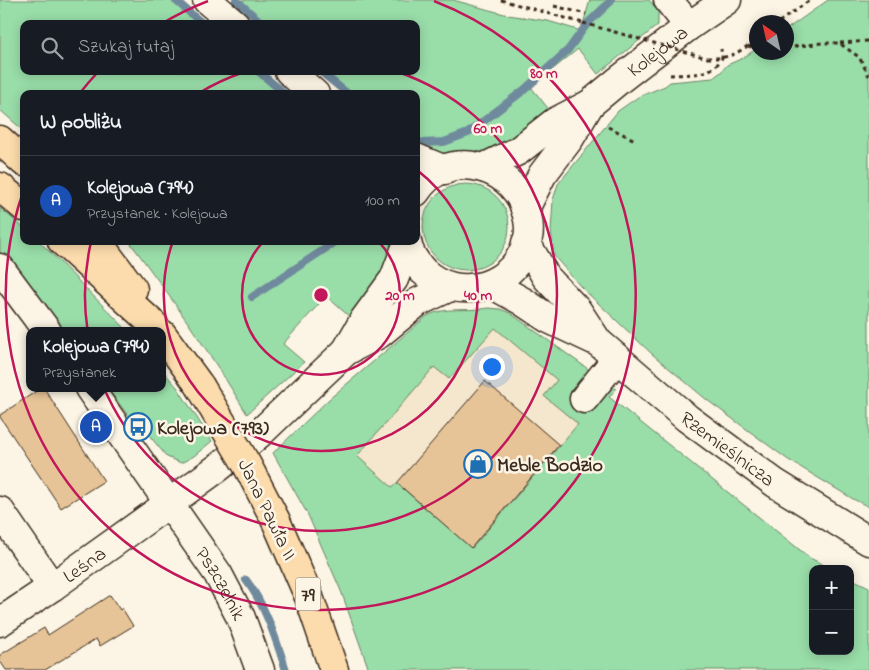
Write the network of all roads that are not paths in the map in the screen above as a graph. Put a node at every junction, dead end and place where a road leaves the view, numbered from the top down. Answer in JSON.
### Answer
{"nodes":[{"id":1,"x":207,"y":0,"type":"edge"},
{"id":2,"x":668,"y":0,"type":"edge"},
{"id":3,"x":726,"y":0,"type":"edge"},
{"id":4,"x":230,"y":20,"type":"edge"},
{"id":5,"x":689,"y":26,"type":"junction"},
{"id":6,"x":294,"y":75,"type":"edge"},
{"id":7,"x":310,"y":90,"type":"edge"},
{"id":8,"x":590,"y":104,"type":"junction"},
{"id":9,"x":0,"y":140,"type":"edge"},
{"id":10,"x":20,"y":158,"type":"edge"},
{"id":11,"x":420,"y":160,"type":"edge"},
{"id":12,"x":483,"y":168,"type":"junction"},
{"id":13,"x":445,"y":170,"type":"junction"},
{"id":14,"x":420,"y":186,"type":"edge"},
{"id":15,"x":0,"y":187,"type":"edge"},
{"id":16,"x":20,"y":204,"type":"edge"},
{"id":17,"x":526,"y":210,"type":"junction"},
{"id":18,"x":526,"y":243,"type":"junction"},
{"id":19,"x":66,"y":245,"type":"edge"},
{"id":20,"x":100,"y":245,"type":"edge"},
{"id":21,"x":406,"y":245,"type":"edge"},
{"id":22,"x":408,"y":245,"type":"edge"},
{"id":23,"x":0,"y":268,"type":"edge"},
{"id":24,"x":491,"y":284,"type":"junction"},
{"id":25,"x":450,"y":287,"type":"junction"},
{"id":26,"x":44,"y":327,"type":"edge"},
{"id":27,"x":156,"y":327,"type":"edge"},
{"id":28,"x":157,"y":327,"type":"edge"},
{"id":29,"x":166,"y":340,"type":"edge"},
{"id":30,"x":608,"y":350,"type":"junction"},
{"id":31,"x":346,"y":351,"type":"junction"},
{"id":32,"x":92,"y":392,"type":"edge"},
{"id":33,"x":584,"y":398,"type":"dead end"},
{"id":34,"x":168,"y":504,"type":"junction"},
{"id":35,"x":0,"y":511,"type":"edge"},
{"id":36,"x":869,"y":541,"type":"edge"},
{"id":37,"x":52,"y":587,"type":"junction"},
{"id":38,"x":0,"y":622,"type":"edge"},
{"id":39,"x":260,"y":670,"type":"edge"},
{"id":40,"x":334,"y":670,"type":"edge"}],
"edges":[{"from":1,"to":4,"type":"street"},
{"from":2,"to":5,"type":"street"},
{"from":3,"to":5,"type":"street","name":"Kolejowa"},
{"from":5,"to":8,"type":"street","name":"Kolejowa"},
{"from":6,"to":7,"type":"street"},
{"from":8,"to":12,"type":"street","name":"Kolejowa"},
{"from":8,"to":17,"type":"street","name":"Kolejowa"},
{"from":9,"to":10,"type":"main road"},
{"from":11,"to":13,"type":"street"},
{"from":12,"to":13,"type":"street"},
{"from":12,"to":17,"type":"street"},
{"from":13,"to":14,"type":"street"},
{"from":15,"to":16,"type":"main road"},
{"from":17,"to":18,"type":"street"},
{"from":18,"to":24,"type":"street"},
{"from":18,"to":30,"type":"street","name":"Rzemieślnicza"},
{"from":19,"to":27,"type":"main road","name":"Jana Pawła II","number":"79"},
{"from":20,"to":28,"type":"main road","name":"Jana Pawła II","number":"79"},
{"from":21,"to":31,"type":"street"},
{"from":22,"to":25,"type":"street"},
{"from":23,"to":26,"type":"street"},
{"from":24,"to":25,"type":"street"},
{"from":24,"to":30,"type":"street","name":"Rzemieślnicza"},
{"from":25,"to":31,"type":"street"},
{"from":29,"to":40,"type":"main road","name":"Jana Pawła II","number":"79","bridge":true},
{"from":30,"to":33,"type":"street"},
{"from":30,"to":36,"type":"street","name":"Rzemieślnicza"},
{"from":31,"to":34,"type":"street"},
{"from":32,"to":34,"type":"street"},
{"from":34,"to":37,"type":"street","name":"Leśna"},
{"from":34,"to":39,"type":"street","name":"Pszczelnik"},
{"from":35,"to":37,"type":"street"},
{"from":37,"to":38,"type":"street","name":"Leśna"}]}
